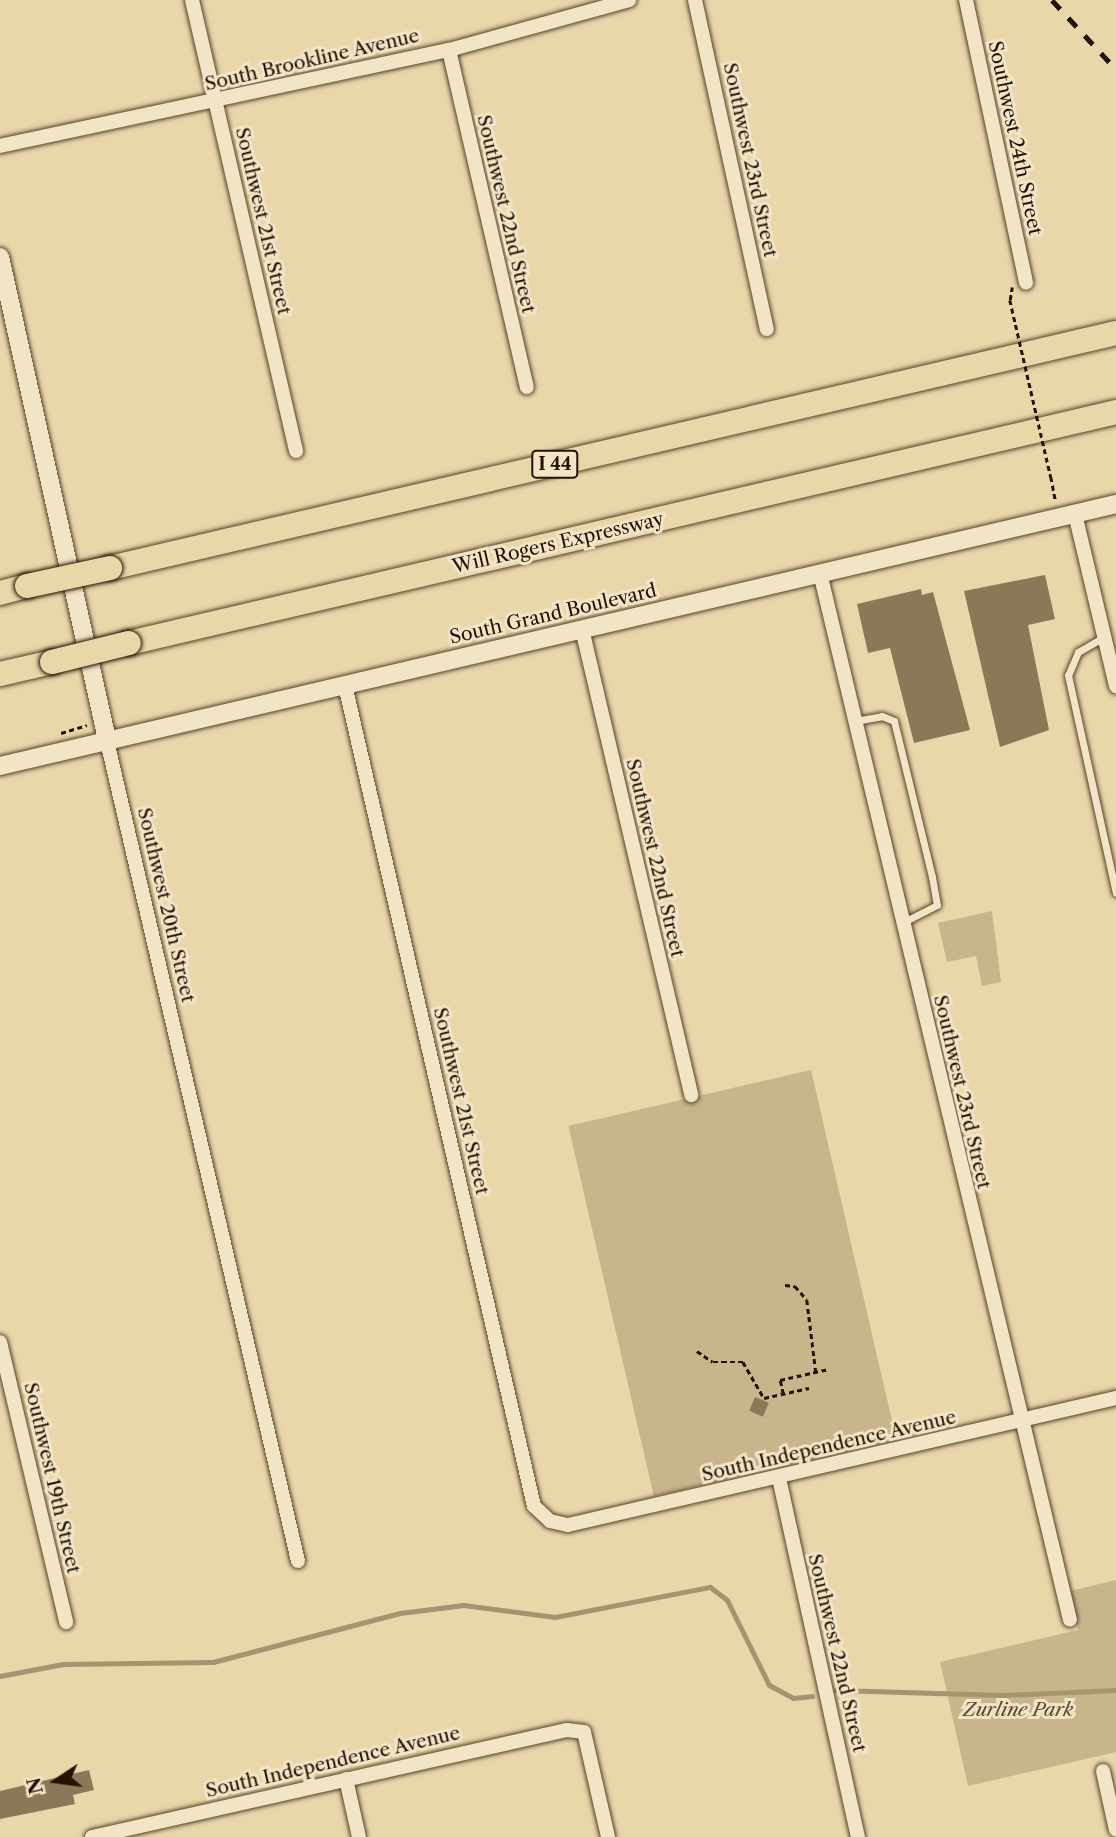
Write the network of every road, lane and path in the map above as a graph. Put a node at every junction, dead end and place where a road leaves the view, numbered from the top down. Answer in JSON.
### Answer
{"nodes":[{"id":1,"x":192,"y":0,"type":"edge"},
{"id":2,"x":629,"y":0,"type":"edge"},
{"id":3,"x":695,"y":0,"type":"edge"},
{"id":4,"x":966,"y":0,"type":"edge"},
{"id":5,"x":449,"y":50,"type":"junction"},
{"id":6,"x":216,"y":102,"type":"junction"},
{"id":7,"x":0,"y":146,"type":"edge"},
{"id":8,"x":0,"y":257,"type":"edge"},
{"id":9,"x":1026,"y":283,"type":"dead end"},
{"id":10,"x":1010,"y":300,"type":"dead end"},
{"id":11,"x":767,"y":329,"type":"dead end"},
{"id":12,"x":1116,"y":333,"type":"edge"},
{"id":13,"x":527,"y":387,"type":"dead end"},
{"id":14,"x":1116,"y":412,"type":"edge"},
{"id":15,"x":296,"y":451,"type":"dead end"},
{"id":16,"x":1056,"y":502,"type":"dead end"},
{"id":17,"x":1116,"y":505,"type":"edge"},
{"id":18,"x":1074,"y":514,"type":"junction"},
{"id":19,"x":820,"y":573,"type":"junction"},
{"id":20,"x":0,"y":593,"type":"edge"},
{"id":21,"x":582,"y":629,"type":"junction"},
{"id":22,"x":1105,"y":636,"type":"junction"},
{"id":23,"x":0,"y":674,"type":"edge"},
{"id":24,"x":345,"y":685,"type":"junction"},
{"id":25,"x":1116,"y":686,"type":"edge"},
{"id":26,"x":855,"y":722,"type":"junction"},
{"id":27,"x":107,"y":741,"type":"junction"},
{"id":28,"x":0,"y":766,"type":"edge"},
{"id":29,"x":1116,"y":893,"type":"edge"},
{"id":30,"x":902,"y":922,"type":"junction"},
{"id":31,"x":691,"y":1095,"type":"dead end"},
{"id":32,"x":785,"y":1285,"type":"dead end"},
{"id":33,"x":0,"y":1342,"type":"edge"},
{"id":34,"x":697,"y":1351,"type":"dead end"},
{"id":35,"x":829,"y":1369,"type":"dead end"},
{"id":36,"x":816,"y":1372,"type":"junction"},
{"id":37,"x":809,"y":1388,"type":"dead end"},
{"id":38,"x":783,"y":1394,"type":"junction"},
{"id":39,"x":1116,"y":1398,"type":"edge"},
{"id":40,"x":1021,"y":1422,"type":"junction"},
{"id":41,"x":779,"y":1478,"type":"junction"},
{"id":42,"x":550,"y":1521,"type":"joint"},
{"id":43,"x":298,"y":1561,"type":"dead end"},
{"id":44,"x":1070,"y":1620,"type":"dead end"},
{"id":45,"x":66,"y":1622,"type":"dead end"},
{"id":46,"x":1102,"y":1771,"type":"dead end"},
{"id":47,"x":346,"y":1779,"type":"junction"},
{"id":48,"x":1116,"y":1830,"type":"edge"},
{"id":49,"x":132,"y":1832,"type":"edge"},
{"id":50,"x":92,"y":1837,"type":"edge"},
{"id":51,"x":359,"y":1837,"type":"edge"},
{"id":52,"x":608,"y":1837,"type":"edge"},
{"id":53,"x":858,"y":1837,"type":"edge"}],
"edges":[{"from":1,"to":6,"type":"street","name":"Southwest 21st Street"},
{"from":2,"to":5,"type":"street","name":"South Brookline Avenue"},
{"from":3,"to":11,"type":"street","name":"Southwest 23rd Street"},
{"from":4,"to":9,"type":"street","name":"Southwest 24th Street"},
{"from":5,"to":6,"type":"street","name":"South Brookline Avenue"},
{"from":5,"to":13,"type":"street","name":"Southwest 22nd Street"},
{"from":6,"to":7,"type":"street","name":"South Brookline Avenue"},
{"from":6,"to":15,"type":"street","name":"Southwest 21st Street"},
{"from":8,"to":27,"type":"street","name":"Southwest 20th Street"},
{"from":10,"to":16,"type":"path","bridge":true},
{"from":12,"to":20,"type":"highway","number":"I 44","bridge":true},
{"from":14,"to":23,"type":"highway","name":"Will Rogers Expressway","bridge":true},
{"from":17,"to":18,"type":"street","name":"South Grand Boulevard"},
{"from":18,"to":19,"type":"street","name":"South Grand Boulevard"},
{"from":18,"to":22,"type":"street"},
{"from":19,"to":21,"type":"street","name":"South Grand Boulevard"},
{"from":19,"to":26,"type":"street","name":"Southwest 23rd Street"},
{"from":21,"to":24,"type":"street","name":"South Grand Boulevard"},
{"from":21,"to":31,"type":"street","name":"Southwest 22nd Street"},
{"from":22,"to":25,"type":"street"},
{"from":22,"to":29,"type":"lane"},
{"from":24,"to":27,"type":"street","name":"South Grand Boulevard"},
{"from":24,"to":42,"type":"street","name":"Southwest 21st Street"},
{"from":26,"to":30,"type":"street","name":"Southwest 23rd Street"},
{"from":26,"to":30,"type":"lane"},
{"from":27,"to":28,"type":"street","name":"South Grand Boulevard"},
{"from":27,"to":43,"type":"street","name":"Southwest 20th Street"},
{"from":30,"to":40,"type":"street","name":"Southwest 23rd Street"},
{"from":32,"to":36,"type":"path"},
{"from":33,"to":45,"type":"street","name":"Southwest 19th Street"},
{"from":34,"to":38,"type":"path"},
{"from":35,"to":36,"type":"path"},
{"from":36,"to":38,"type":"path"},
{"from":37,"to":38,"type":"path"},
{"from":39,"to":40,"type":"street","name":"South Independence Avenue"},
{"from":40,"to":41,"type":"street","name":"South Independence Avenue"},
{"from":40,"to":44,"type":"street","name":"Southwest 23rd Street"},
{"from":41,"to":42,"type":"street","name":"South Independence Avenue"},
{"from":41,"to":53,"type":"street","name":"Southwest 22nd Street"},
{"from":46,"to":48,"type":"street"},
{"from":47,"to":49,"type":"street","name":"South Independence Avenue"},
{"from":47,"to":51,"type":"street"},
{"from":47,"to":52,"type":"street","name":"South Independence Avenue"},
{"from":49,"to":50,"type":"street","name":"South Independence Avenue"}]}
